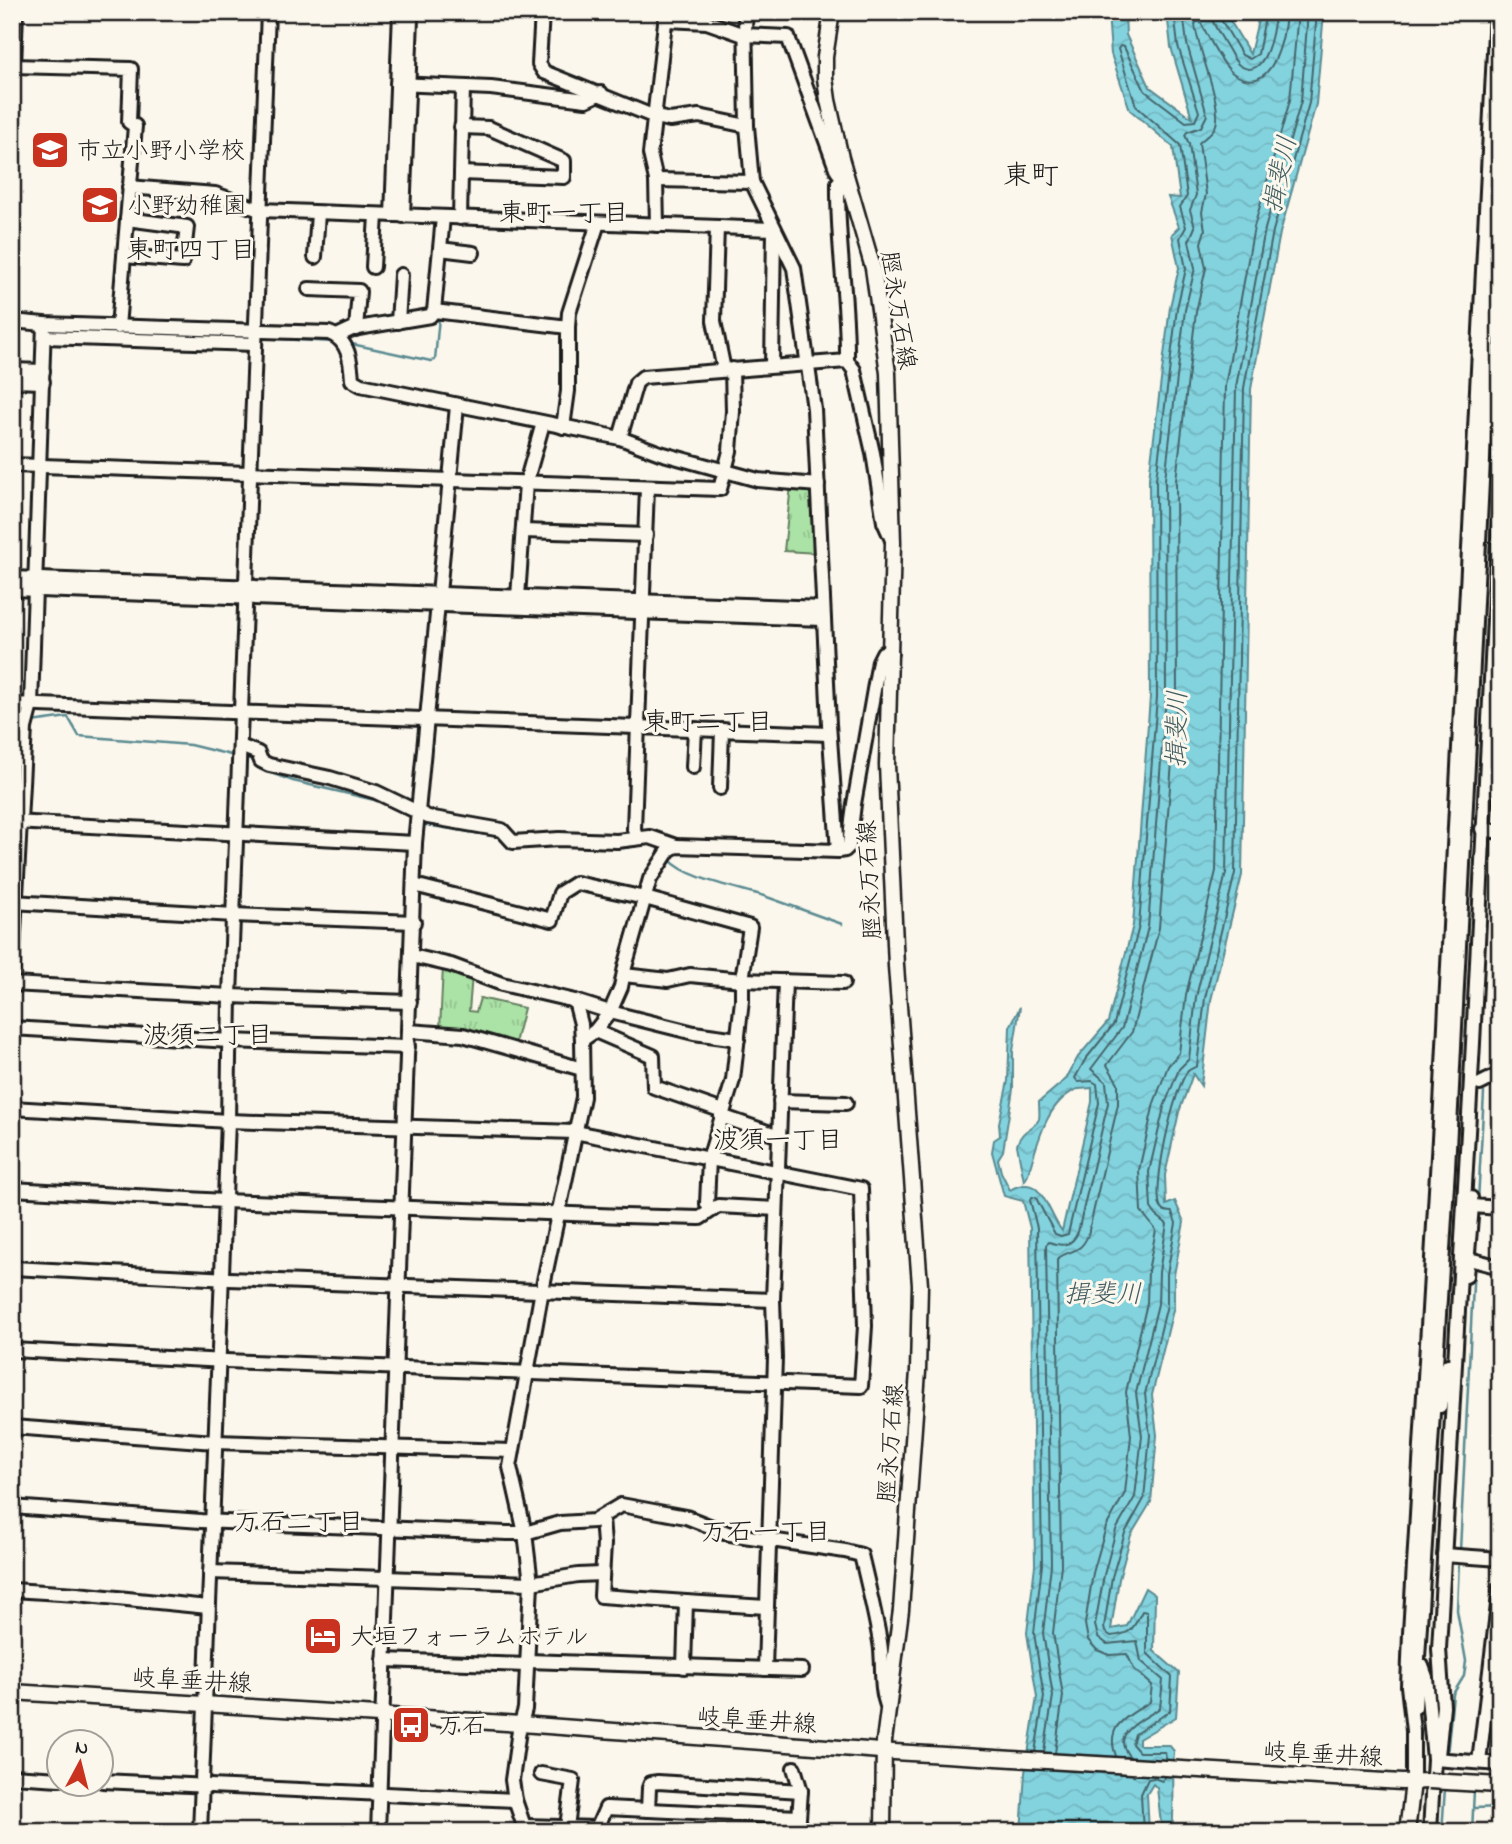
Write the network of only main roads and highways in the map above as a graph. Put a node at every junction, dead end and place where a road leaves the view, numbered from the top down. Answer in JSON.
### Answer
{"nodes":[{"id":1,"x":832,"y":12,"type":"edge"},
{"id":2,"x":12,"y":1692,"type":"edge"},
{"id":3,"x":889,"y":1752,"type":"junction"},
{"id":4,"x":1407,"y":1782,"type":"junction"},
{"id":5,"x":1500,"y":1785,"type":"edge"},
{"id":6,"x":884,"y":1832,"type":"edge"},
{"id":7,"x":1407,"y":1832,"type":"edge"}],
"edges":[{"from":1,"to":3,"type":"main road","name":"脛永万石線"},
{"from":2,"to":3,"type":"main road","name":"岐阜垂井線"},
{"from":3,"to":4,"type":"main road","name":"岐阜垂井線"},
{"from":3,"to":6,"type":"main road","name":"脛永万石線"},
{"from":4,"to":5,"type":"main road","name":"岐阜垂井線","bridge":true},
{"from":4,"to":7,"type":"main road"}]}
